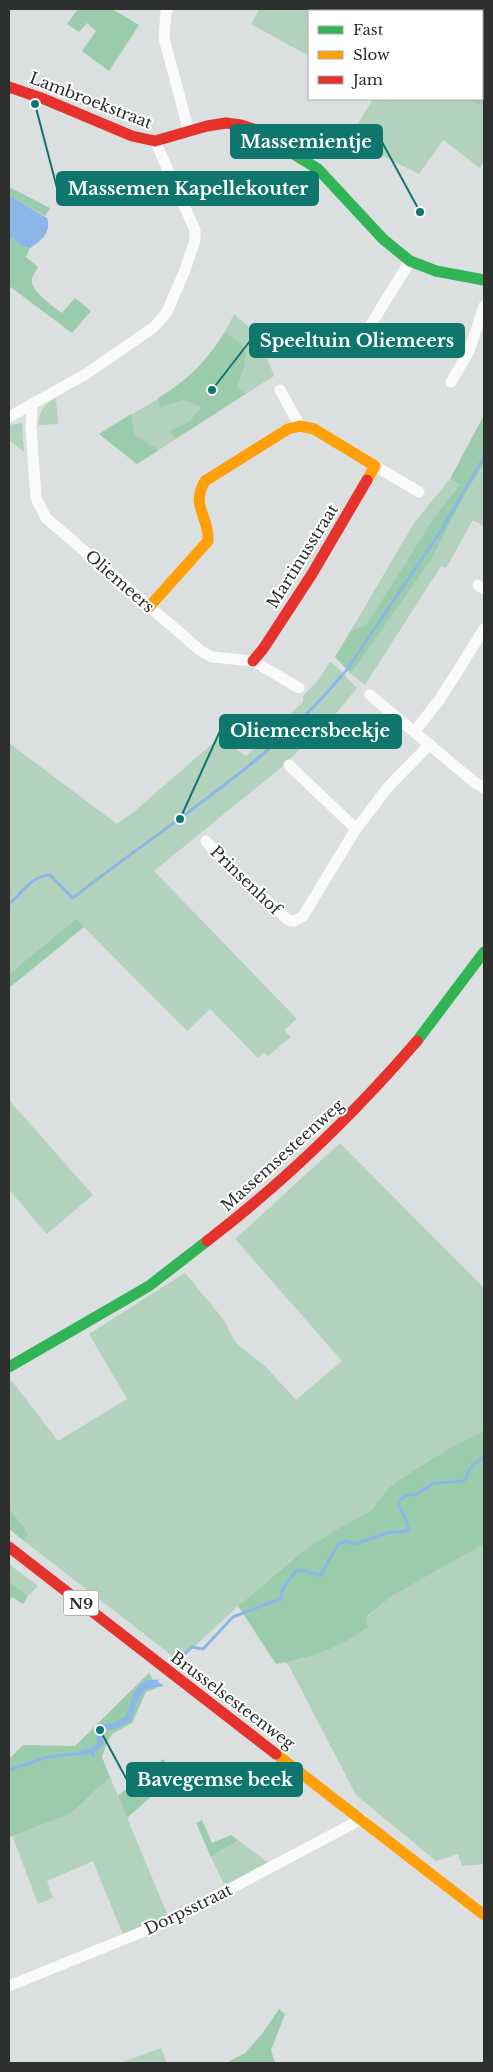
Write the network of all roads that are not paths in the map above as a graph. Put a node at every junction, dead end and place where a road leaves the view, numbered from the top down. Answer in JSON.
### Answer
{"nodes":[{"id":1,"x":168,"y":9,"type":"edge"},
{"id":2,"x":9,"y":87,"type":"edge"},
{"id":3,"x":189,"y":132,"type":"junction"},
{"id":4,"x":155,"y":141,"type":"junction"},
{"id":5,"x":410,"y":261,"type":"junction"},
{"id":6,"x":484,"y":280,"type":"edge"},
{"id":7,"x":484,"y":306,"type":"edge"},
{"id":8,"x":370,"y":326,"type":"dead end"},
{"id":9,"x":451,"y":382,"type":"dead end"},
{"id":10,"x":280,"y":390,"type":"dead end"},
{"id":11,"x":32,"y":404,"type":"junction"},
{"id":12,"x":9,"y":417,"type":"edge"},
{"id":13,"x":300,"y":426,"type":"junction"},
{"id":14,"x":375,"y":466,"type":"junction"},
{"id":15,"x":419,"y":492,"type":"dead end"},
{"id":16,"x":149,"y":607,"type":"junction"},
{"id":17,"x":484,"y":629,"type":"edge"},
{"id":18,"x":252,"y":661,"type":"junction"},
{"id":19,"x":299,"y":688,"type":"dead end"},
{"id":20,"x":370,"y":695,"type":"dead end"},
{"id":21,"x":415,"y":730,"type":"junction"},
{"id":22,"x":430,"y":744,"type":"junction"},
{"id":23,"x":289,"y":765,"type":"dead end"},
{"id":24,"x":484,"y":788,"type":"edge"},
{"id":25,"x":356,"y":829,"type":"junction"},
{"id":26,"x":206,"y":841,"type":"dead end"},
{"id":27,"x":484,"y":952,"type":"edge"},
{"id":28,"x":9,"y":1367,"type":"edge"},
{"id":29,"x":9,"y":1547,"type":"edge"},
{"id":30,"x":362,"y":1819,"type":"junction"},
{"id":31,"x":484,"y":1915,"type":"edge"},
{"id":32,"x":9,"y":1986,"type":"edge"}],
"edges":[{"from":1,"to":3,"type":"street"},
{"from":2,"to":4,"type":"main road","name":"Lambroekstraat"},
{"from":3,"to":4,"type":"main road","name":"Lambroekstraat"},
{"from":3,"to":5,"type":"main road","name":"Lambroekstraat"},
{"from":4,"to":11,"type":"street"},
{"from":5,"to":6,"type":"main road","name":"Lambroekstraat"},
{"from":5,"to":8,"type":"street"},
{"from":7,"to":9,"type":"street"},
{"from":10,"to":13,"type":"street"},
{"from":11,"to":12,"type":"street"},
{"from":11,"to":16,"type":"street","name":"Oliemeers"},
{"from":13,"to":14,"type":"main road"},
{"from":13,"to":16,"type":"main road"},
{"from":14,"to":15,"type":"street"},
{"from":14,"to":18,"type":"main road","name":"Martinusstraat"},
{"from":16,"to":18,"type":"street","name":"Oliemeers"},
{"from":17,"to":21,"type":"street"},
{"from":18,"to":19,"type":"street","name":"Oliemeers"},
{"from":20,"to":21,"type":"street"},
{"from":21,"to":22,"type":"street"},
{"from":22,"to":24,"type":"street"},
{"from":22,"to":25,"type":"street","name":"Prinsenhof"},
{"from":23,"to":25,"type":"street"},
{"from":25,"to":26,"type":"street","name":"Prinsenhof"},
{"from":27,"to":28,"type":"main road","name":"Massemsesteenweg"},
{"from":29,"to":30,"type":"main road","name":"Brusselsesteenweg","number":"N9"},
{"from":30,"to":31,"type":"main road","name":"Brusselsesteenweg","number":"N9"},
{"from":30,"to":32,"type":"street","name":"Dorpsstraat"}]}
